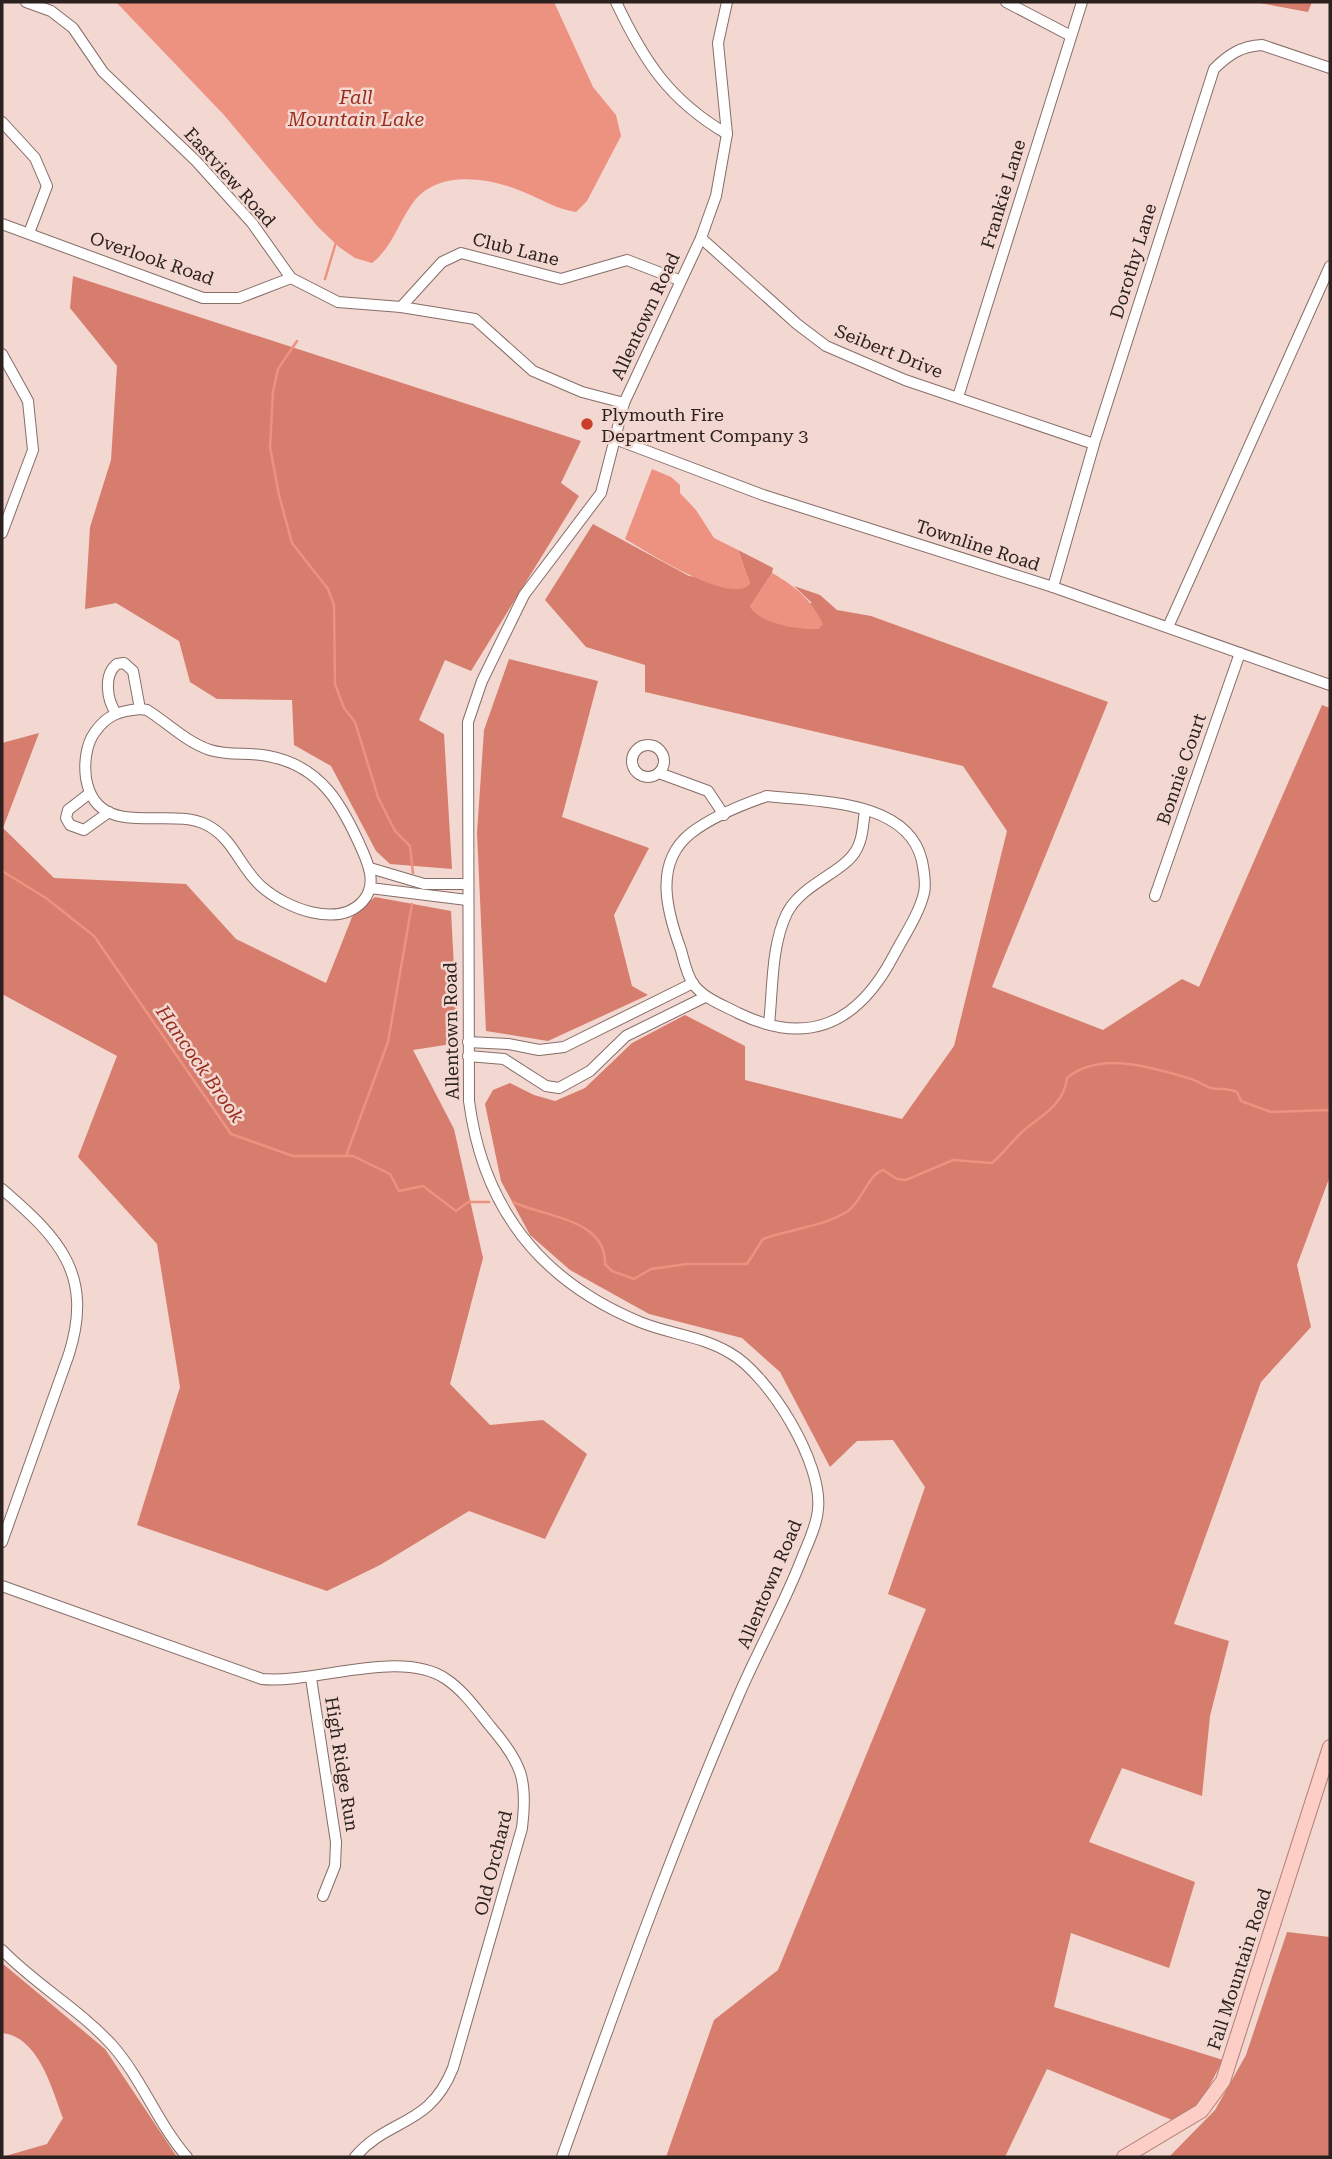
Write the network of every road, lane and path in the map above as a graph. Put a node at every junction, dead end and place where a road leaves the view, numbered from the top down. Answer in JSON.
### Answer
{"nodes":[{"id":1,"x":26,"y":2,"type":"edge"},
{"id":2,"x":616,"y":2,"type":"edge"},
{"id":3,"x":727,"y":2,"type":"edge"},
{"id":4,"x":1006,"y":2,"type":"edge"},
{"id":5,"x":1082,"y":2,"type":"edge"},
{"id":6,"x":1072,"y":36,"type":"junction"},
{"id":7,"x":1330,"y":68,"type":"edge"},
{"id":8,"x":2,"y":122,"type":"edge"},
{"id":9,"x":727,"y":134,"type":"junction"},
{"id":10,"x":2,"y":224,"type":"edge"},
{"id":11,"x":29,"y":233,"type":"junction"},
{"id":12,"x":701,"y":238,"type":"junction"},
{"id":13,"x":1330,"y":266,"type":"edge"},
{"id":14,"x":291,"y":278,"type":"junction"},
{"id":15,"x":679,"y":280,"type":"junction"},
{"id":16,"x":401,"y":307,"type":"junction"},
{"id":17,"x":2,"y":354,"type":"edge"},
{"id":18,"x":958,"y":397,"type":"junction"},
{"id":19,"x":624,"y":403,"type":"junction"},
{"id":20,"x":615,"y":439,"type":"junction"},
{"id":21,"x":1094,"y":444,"type":"junction"},
{"id":22,"x":2,"y":533,"type":"edge"},
{"id":23,"x":1053,"y":587,"type":"junction"},
{"id":24,"x":1168,"y":627,"type":"junction"},
{"id":25,"x":1240,"y":653,"type":"junction"},
{"id":26,"x":1330,"y":685,"type":"edge"},
{"id":27,"x":140,"y":709,"type":"junction"},
{"id":28,"x":116,"y":713,"type":"junction"},
{"id":29,"x":659,"y":773,"type":"dead end"},
{"id":30,"x":90,"y":793,"type":"junction"},
{"id":31,"x":865,"y":810,"type":"junction"},
{"id":32,"x":109,"y":812,"type":"junction"},
{"id":33,"x":723,"y":815,"type":"junction"},
{"id":34,"x":370,"y":868,"type":"junction"},
{"id":35,"x":467,"y":884,"type":"junction"},
{"id":36,"x":370,"y":888,"type":"junction"},
{"id":37,"x":1155,"y":896,"type":"dead end"},
{"id":38,"x":467,"y":900,"type":"junction"},
{"id":39,"x":692,"y":983,"type":"junction"},
{"id":40,"x":705,"y":997,"type":"junction"},
{"id":41,"x":769,"y":1024,"type":"junction"},
{"id":42,"x":468,"y":1042,"type":"junction"},
{"id":43,"x":468,"y":1056,"type":"junction"},
{"id":44,"x":2,"y":1189,"type":"edge"},
{"id":45,"x":2,"y":1542,"type":"edge"},
{"id":46,"x":2,"y":1586,"type":"edge"},
{"id":47,"x":312,"y":1678,"type":"junction"},
{"id":48,"x":1330,"y":1746,"type":"edge"},
{"id":49,"x":323,"y":1896,"type":"dead end"},
{"id":50,"x":2,"y":1951,"type":"edge"},
{"id":51,"x":187,"y":2157,"type":"edge"},
{"id":52,"x":355,"y":2157,"type":"edge"},
{"id":53,"x":562,"y":2157,"type":"edge"},
{"id":54,"x":1124,"y":2157,"type":"edge"}],
"edges":[{"from":1,"to":14,"type":"street","name":"Eastview Road"},
{"from":2,"to":9,"type":"street"},
{"from":3,"to":9,"type":"street","name":"Allentown Road"},
{"from":4,"to":6,"type":"street"},
{"from":5,"to":6,"type":"street","name":"Frankie Lane"},
{"from":6,"to":18,"type":"street","name":"Frankie Lane"},
{"from":7,"to":21,"type":"street","name":"Dorothy Lane"},
{"from":8,"to":11,"type":"street"},
{"from":9,"to":12,"type":"street","name":"Allentown Road"},
{"from":10,"to":11,"type":"street","name":"Overlook Road"},
{"from":11,"to":14,"type":"street","name":"Overlook Road"},
{"from":12,"to":15,"type":"street","name":"Allentown Road"},
{"from":12,"to":18,"type":"street","name":"Seibert Drive"},
{"from":13,"to":24,"type":"street"},
{"from":14,"to":16,"type":"street","name":"Eastview Road"},
{"from":15,"to":16,"type":"street","name":"Club Lane"},
{"from":15,"to":19,"type":"street","name":"Allentown Road"},
{"from":16,"to":19,"type":"street","name":"Eastview Road"},
{"from":17,"to":22,"type":"street"},
{"from":18,"to":21,"type":"street","name":"Seibert Drive"},
{"from":19,"to":20,"type":"street","name":"Allentown Road"},
{"from":20,"to":23,"type":"street","name":"Townline Road"},
{"from":20,"to":35,"type":"street","name":"Allentown Road"},
{"from":21,"to":23,"type":"street","name":"Dorothy Lane"},
{"from":23,"to":24,"type":"street","name":"Townline Road"},
{"from":24,"to":25,"type":"street","name":"Townline Road"},
{"from":25,"to":26,"type":"street","name":"Townline Road"},
{"from":25,"to":37,"type":"street","name":"Bonnie Court"},
{"from":27,"to":28,"type":"street"},
{"from":27,"to":28,"type":"street"},
{"from":27,"to":34,"type":"street"},
{"from":28,"to":30,"type":"street"},
{"from":29,"to":33,"type":"street"},
{"from":30,"to":32,"type":"street"},
{"from":30,"to":32,"type":"street"},
{"from":31,"to":33,"type":"street"},
{"from":31,"to":41,"type":"street"},
{"from":31,"to":41,"type":"street"},
{"from":32,"to":36,"type":"street"},
{"from":33,"to":39,"type":"street"},
{"from":34,"to":35,"type":"street"},
{"from":34,"to":36,"type":"street"},
{"from":35,"to":38,"type":"street","name":"Allentown Road"},
{"from":36,"to":38,"type":"street"},
{"from":38,"to":42,"type":"street","name":"Allentown Road"},
{"from":39,"to":40,"type":"street"},
{"from":39,"to":42,"type":"street"},
{"from":40,"to":41,"type":"street"},
{"from":40,"to":43,"type":"street"},
{"from":42,"to":43,"type":"street","name":"Allentown Road"},
{"from":43,"to":53,"type":"street","name":"Allentown Road"},
{"from":44,"to":45,"type":"street"},
{"from":46,"to":47,"type":"street","name":"Old Orchard"},
{"from":47,"to":49,"type":"street","name":"High Ridge Run"},
{"from":47,"to":52,"type":"street","name":"Old Orchard"},
{"from":48,"to":54,"type":"main road","name":"Fall Mountain Road"},
{"from":50,"to":51,"type":"street"}]}
